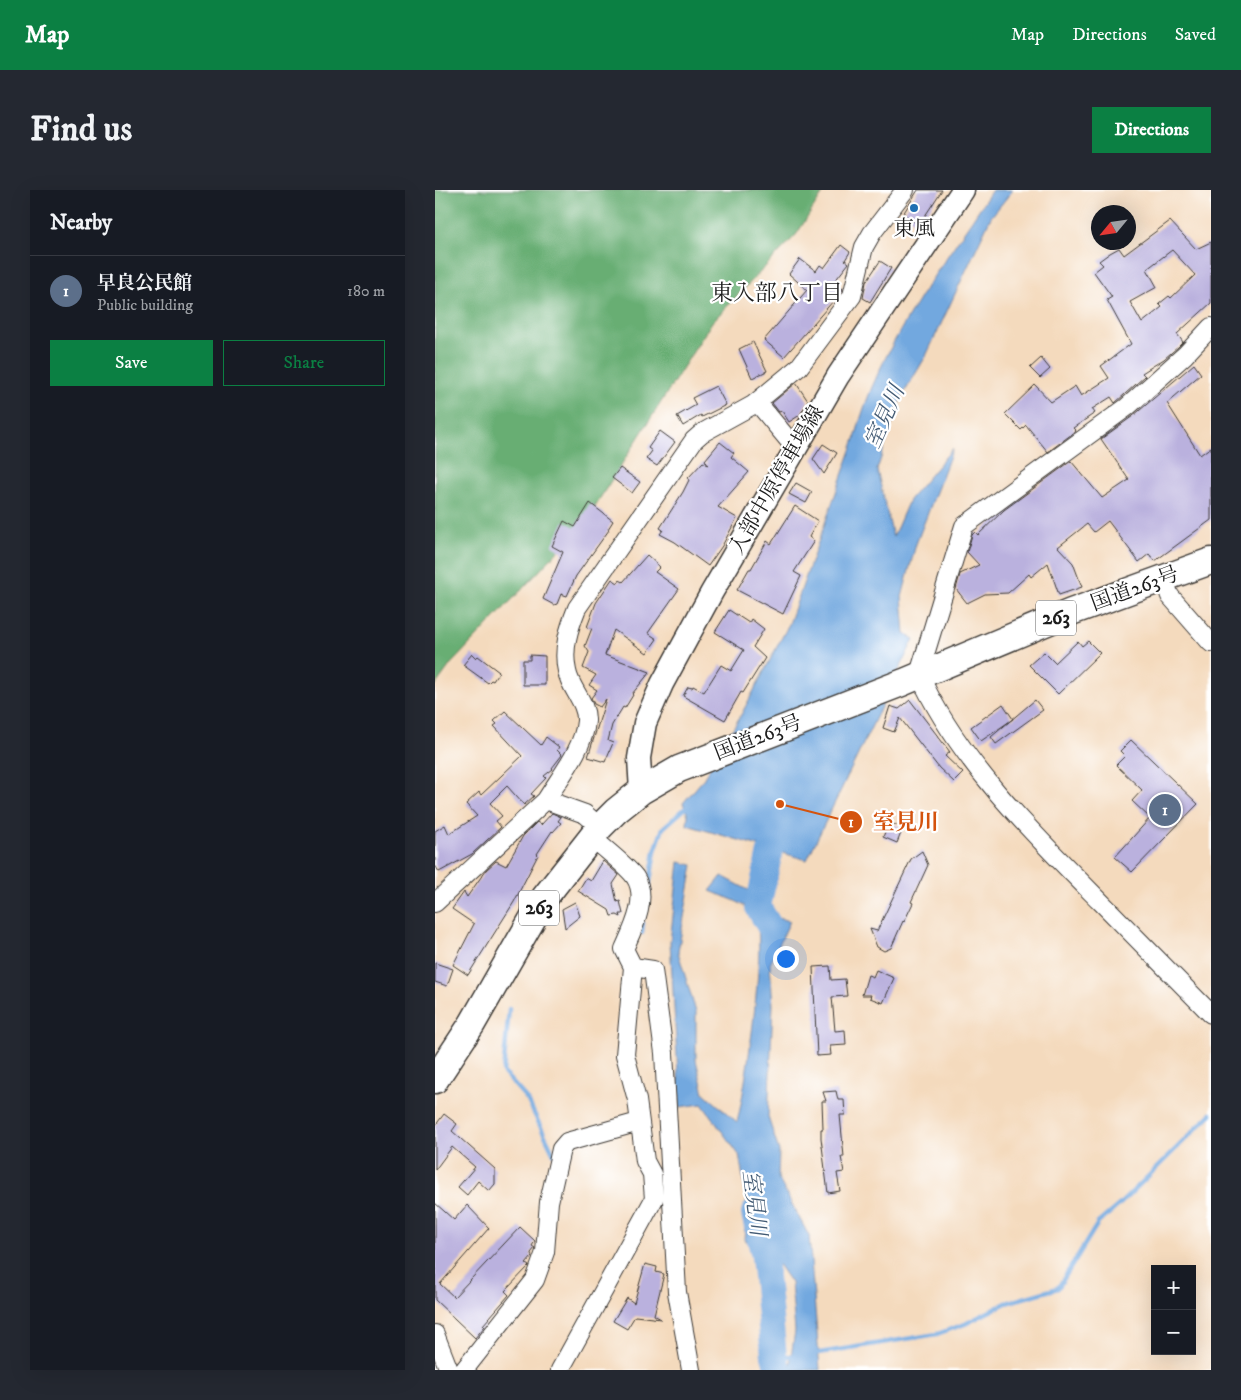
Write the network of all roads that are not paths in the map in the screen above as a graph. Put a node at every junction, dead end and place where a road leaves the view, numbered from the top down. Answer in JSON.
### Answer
{"nodes":[{"id":1,"x":905,"y":190,"type":"edge"},
{"id":2,"x":963,"y":190,"type":"edge"},
{"id":3,"x":1211,"y":327,"type":"edge"},
{"id":4,"x":757,"y":402,"type":"junction"},
{"id":5,"x":796,"y":449,"type":"junction"},
{"id":6,"x":1211,"y":561,"type":"edge"},
{"id":7,"x":1163,"y":578,"type":"junction"},
{"id":8,"x":1211,"y":643,"type":"edge"},
{"id":9,"x":911,"y":678,"type":"junction"},
{"id":10,"x":641,"y":791,"type":"junction"},
{"id":11,"x":547,"y":800,"type":"junction"},
{"id":12,"x":596,"y":832,"type":"junction"},
{"id":13,"x":435,"y":904,"type":"edge"},
{"id":14,"x":633,"y":967,"type":"junction"},
{"id":15,"x":1211,"y":1014,"type":"edge"},
{"id":16,"x":435,"y":1080,"type":"edge"},
{"id":17,"x":639,"y":1122,"type":"junction"},
{"id":18,"x":435,"y":1334,"type":"edge"},
{"id":19,"x":449,"y":1370,"type":"edge"},
{"id":20,"x":465,"y":1370,"type":"edge"},
{"id":21,"x":560,"y":1370,"type":"edge"},
{"id":22,"x":691,"y":1370,"type":"edge"}],
"edges":[{"from":1,"to":4,"type":"street"},
{"from":2,"to":5,"type":"main road","name":"入部中原停車場線"},
{"from":3,"to":9,"type":"street"},
{"from":4,"to":5,"type":"street"},
{"from":4,"to":11,"type":"street"},
{"from":5,"to":10,"type":"main road","name":"入部中原停車場線"},
{"from":6,"to":7,"type":"highway","name":"国道263号","number":"263"},
{"from":7,"to":8,"type":"street"},
{"from":7,"to":9,"type":"highway","name":"国道263号","number":"263"},
{"from":9,"to":10,"type":"highway","name":"国道263号","number":"263"},
{"from":9,"to":15,"type":"street"},
{"from":10,"to":12,"type":"highway","name":"国道263号","number":"263"},
{"from":11,"to":12,"type":"street"},
{"from":11,"to":13,"type":"street"},
{"from":12,"to":14,"type":"street"},
{"from":12,"to":16,"type":"highway","name":"国道263号","number":"263"},
{"from":14,"to":17,"type":"street"},
{"from":14,"to":22,"type":"street"},
{"from":17,"to":20,"type":"street"},
{"from":17,"to":21,"type":"street"},
{"from":18,"to":19,"type":"street"}]}
